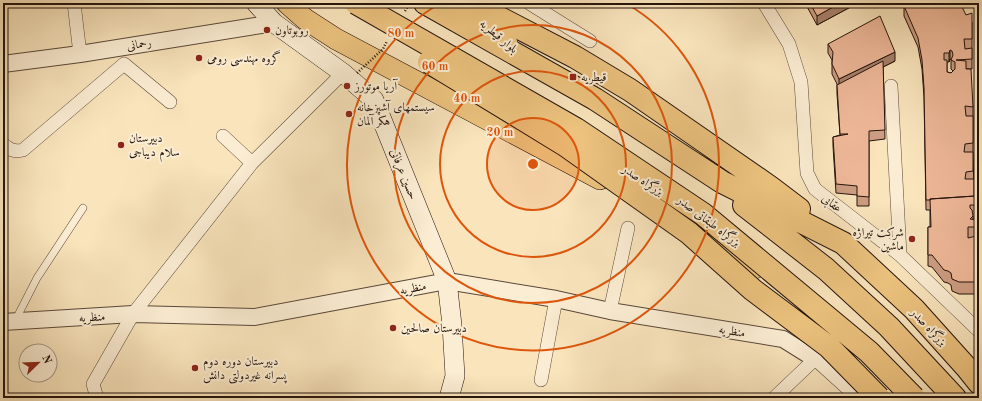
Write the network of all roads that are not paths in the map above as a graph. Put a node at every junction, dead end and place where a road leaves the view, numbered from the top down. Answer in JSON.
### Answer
{"nodes":[{"id":1,"x":74,"y":3,"type":"edge"},
{"id":2,"x":256,"y":3,"type":"edge"},
{"id":3,"x":287,"y":3,"type":"edge"},
{"id":4,"x":346,"y":3,"type":"edge"},
{"id":5,"x":356,"y":3,"type":"edge"},
{"id":6,"x":416,"y":3,"type":"edge"},
{"id":7,"x":424,"y":3,"type":"edge"},
{"id":8,"x":464,"y":3,"type":"edge"},
{"id":9,"x":469,"y":3,"type":"edge"},
{"id":10,"x":528,"y":3,"type":"edge"},
{"id":11,"x":764,"y":3,"type":"edge"},
{"id":12,"x":274,"y":23,"type":"junction"},
{"id":13,"x":590,"y":41,"type":"dead end"},
{"id":14,"x":80,"y":54,"type":"junction"},
{"id":15,"x":3,"y":64,"type":"edge"},
{"id":16,"x":535,"y":66,"type":"junction"},
{"id":17,"x":343,"y":73,"type":"junction"},
{"id":18,"x":891,"y":86,"type":"dead end"},
{"id":19,"x":170,"y":102,"type":"dead end"},
{"id":20,"x":223,"y":136,"type":"dead end"},
{"id":21,"x":3,"y":144,"type":"edge"},
{"id":22,"x":252,"y":163,"type":"junction"},
{"id":23,"x":83,"y":208,"type":"dead end"},
{"id":24,"x":628,"y":228,"type":"dead end"},
{"id":25,"x":843,"y":243,"type":"junction"},
{"id":26,"x":900,"y":255,"type":"junction"},
{"id":27,"x":446,"y":281,"type":"junction"},
{"id":28,"x":556,"y":299,"type":"junction"},
{"id":29,"x":800,"y":299,"type":"junction"},
{"id":30,"x":610,"y":311,"type":"junction"},
{"id":31,"x":133,"y":314,"type":"junction"},
{"id":32,"x":9,"y":322,"type":"edge"},
{"id":33,"x":979,"y":330,"type":"edge"},
{"id":34,"x":815,"y":359,"type":"junction"},
{"id":35,"x":541,"y":380,"type":"dead end"},
{"id":36,"x":979,"y":383,"type":"edge"},
{"id":37,"x":97,"y":398,"type":"edge"},
{"id":38,"x":449,"y":398,"type":"edge"},
{"id":39,"x":774,"y":398,"type":"edge"},
{"id":40,"x":858,"y":398,"type":"edge"},
{"id":41,"x":879,"y":398,"type":"edge"},
{"id":42,"x":909,"y":398,"type":"edge"},
{"id":43,"x":914,"y":398,"type":"edge"},
{"id":44,"x":955,"y":398,"type":"edge"}],
"edges":[{"from":1,"to":14,"type":"street"},
{"from":2,"to":12,"type":"main road","name":"حسین عرفاتی"},
{"from":3,"to":29,"type":"main road"},
{"from":4,"to":29,"type":"highway","name":"بزرگراه صدر"},
{"from":4,"to":41,"type":"highway","bridge":true},
{"from":5,"to":43,"type":"highway","name":"بزرگراه طبقاتی صدر","bridge":true},
{"from":6,"to":44,"type":"highway"},
{"from":7,"to":16,"type":"highway","name":"بزرگراه صدر"},
{"from":8,"to":16,"type":"main road","name":"بلوار قیطریه"},
{"from":9,"to":25,"type":"highway"},
{"from":10,"to":13,"type":"street"},
{"from":11,"to":26,"type":"street","name":"عقابی"},
{"from":12,"to":14,"type":"street","name":"رحمانی"},
{"from":12,"to":17,"type":"main road","name":"حسین عرفاتی"},
{"from":14,"to":15,"type":"street","name":"رحمانی"},
{"from":16,"to":25,"type":"highway","name":"بزرگراه صدر"},
{"from":17,"to":22,"type":"street"},
{"from":17,"to":27,"type":"main road","name":"حسین عرفاتی"},
{"from":18,"to":26,"type":"street"},
{"from":19,"to":21,"type":"street"},
{"from":20,"to":22,"type":"street"},
{"from":22,"to":31,"type":"street"},
{"from":23,"to":32,"type":"lane"},
{"from":24,"to":30,"type":"street"},
{"from":25,"to":36,"type":"highway","name":"بزرگراه صدر"},
{"from":26,"to":33,"type":"street","name":"عقابی"},
{"from":27,"to":28,"type":"street","name":"منظریه"},
{"from":27,"to":31,"type":"street","name":"منظریه"},
{"from":27,"to":38,"type":"main road","name":"حسین عرفاتی"},
{"from":28,"to":30,"type":"street","name":"منظریه"},
{"from":28,"to":35,"type":"street"},
{"from":29,"to":42,"type":"highway","name":"بزرگراه صدر"},
{"from":30,"to":34,"type":"street","name":"منظریه"},
{"from":31,"to":32,"type":"street","name":"منظریه"},
{"from":31,"to":37,"type":"street"},
{"from":34,"to":39,"type":"street"},
{"from":34,"to":40,"type":"street"}]}
